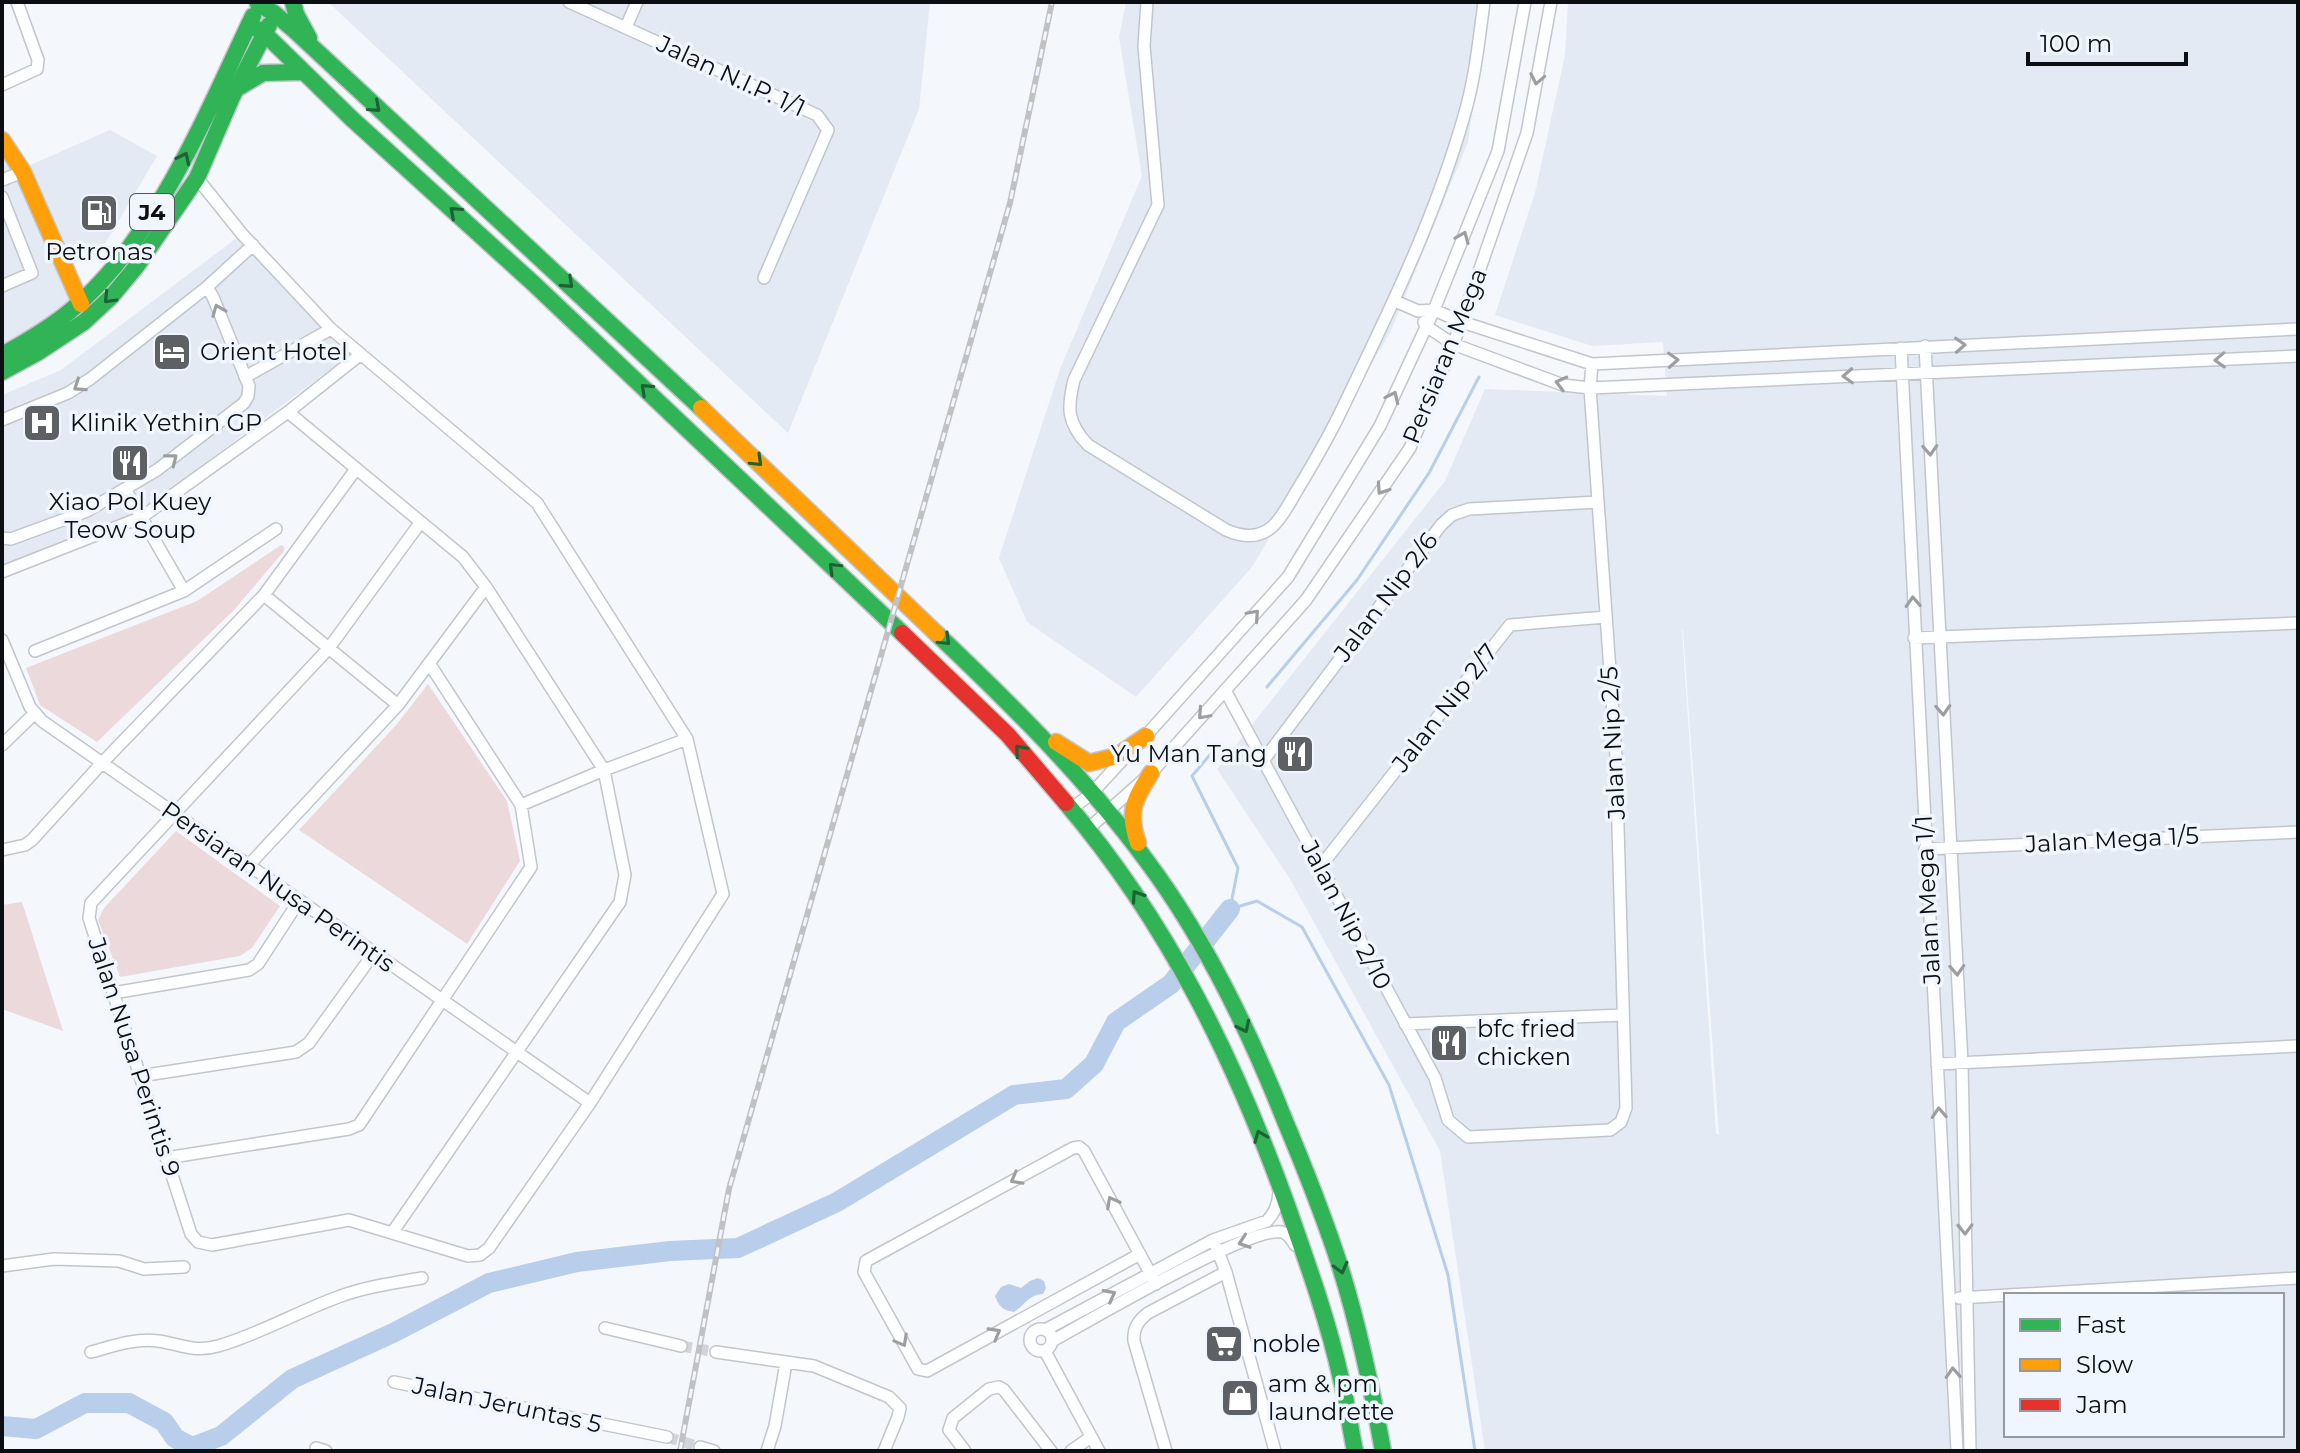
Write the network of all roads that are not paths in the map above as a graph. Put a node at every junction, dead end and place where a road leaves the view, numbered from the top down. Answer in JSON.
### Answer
{"nodes":[{"id":1,"x":17,"y":2,"type":"edge"},
{"id":2,"x":293,"y":2,"type":"edge"},
{"id":3,"x":569,"y":2,"type":"edge"},
{"id":4,"x":637,"y":2,"type":"edge"},
{"id":5,"x":1147,"y":2,"type":"edge"},
{"id":6,"x":1484,"y":2,"type":"edge"},
{"id":7,"x":1525,"y":2,"type":"edge"},
{"id":8,"x":1551,"y":2,"type":"edge"},
{"id":9,"x":258,"y":3,"type":"edge"},
{"id":10,"x":276,"y":7,"type":"edge"},
{"id":11,"x":249,"y":24,"type":"junction"},
{"id":12,"x":626,"y":27,"type":"junction"},
{"id":13,"x":265,"y":34,"type":"junction"},
{"id":14,"x":319,"y":54,"type":"junction"},
{"id":15,"x":302,"y":72,"type":"junction"},
{"id":16,"x":2,"y":85,"type":"edge"},
{"id":17,"x":236,"y":89,"type":"junction"},
{"id":18,"x":2,"y":140,"type":"edge"},
{"id":19,"x":23,"y":172,"type":"junction"},
{"id":20,"x":197,"y":178,"type":"junction"},
{"id":21,"x":2,"y":180,"type":"edge"},
{"id":22,"x":2,"y":197,"type":"edge"},
{"id":23,"x":253,"y":245,"type":"junction"},
{"id":24,"x":764,"y":278,"type":"dead end"},
{"id":25,"x":2,"y":286,"type":"edge"},
{"id":26,"x":207,"y":287,"type":"junction"},
{"id":27,"x":1395,"y":301,"type":"junction"},
{"id":28,"x":81,"y":304,"type":"junction"},
{"id":29,"x":1434,"y":310,"type":"junction"},
{"id":30,"x":1418,"y":311,"type":"junction"},
{"id":31,"x":1462,"y":322,"type":"junction"},
{"id":32,"x":1426,"y":326,"type":"junction"},
{"id":33,"x":331,"y":329,"type":"junction"},
{"id":34,"x":2298,"y":329,"type":"edge"},
{"id":35,"x":1453,"y":344,"type":"junction"},
{"id":36,"x":1925,"y":346,"type":"junction"},
{"id":37,"x":1901,"y":348,"type":"junction"},
{"id":38,"x":361,"y":354,"type":"junction"},
{"id":39,"x":2,"y":355,"type":"edge"},
{"id":40,"x":2298,"y":356,"type":"edge"},
{"id":41,"x":1592,"y":364,"type":"junction"},
{"id":42,"x":2,"y":372,"type":"edge"},
{"id":43,"x":1926,"y":372,"type":"junction"},
{"id":44,"x":1901,"y":374,"type":"junction"},
{"id":45,"x":247,"y":381,"type":"junction"},
{"id":46,"x":1590,"y":388,"type":"junction"},
{"id":47,"x":288,"y":412,"type":"junction"},
{"id":48,"x":2,"y":420,"type":"edge"},
{"id":49,"x":356,"y":469,"type":"junction"},
{"id":50,"x":125,"y":489,"type":"junction"},
{"id":51,"x":1598,"y":502,"type":"junction"},
{"id":52,"x":142,"y":517,"type":"junction"},
{"id":53,"x":420,"y":523,"type":"junction"},
{"id":54,"x":276,"y":529,"type":"dead end"},
{"id":55,"x":2,"y":538,"type":"edge"},
{"id":56,"x":2,"y":572,"type":"edge"},
{"id":57,"x":486,"y":587,"type":"junction"},
{"id":58,"x":184,"y":591,"type":"junction"},
{"id":59,"x":264,"y":595,"type":"junction"},
{"id":60,"x":1606,"y":617,"type":"junction"},
{"id":61,"x":2298,"y":623,"type":"edge"},
{"id":62,"x":1940,"y":637,"type":"junction"},
{"id":63,"x":1914,"y":638,"type":"junction"},
{"id":64,"x":2,"y":640,"type":"edge"},
{"id":65,"x":329,"y":648,"type":"junction"},
{"id":66,"x":35,"y":651,"type":"dead end"},
{"id":67,"x":429,"y":663,"type":"junction"},
{"id":68,"x":1225,"y":690,"type":"junction"},
{"id":69,"x":398,"y":705,"type":"junction"},
{"id":70,"x":34,"y":714,"type":"junction"},
{"id":71,"x":1026,"y":719,"type":"junction"},
{"id":72,"x":1146,"y":736,"type":"junction"},
{"id":73,"x":687,"y":739,"type":"junction"},
{"id":74,"x":2,"y":745,"type":"edge"},
{"id":75,"x":1263,"y":761,"type":"junction"},
{"id":76,"x":101,"y":764,"type":"junction"},
{"id":77,"x":604,"y":770,"type":"junction"},
{"id":78,"x":1151,"y":773,"type":"junction"},
{"id":79,"x":1091,"y":794,"type":"junction"},
{"id":80,"x":521,"y":805,"type":"junction"},
{"id":81,"x":1071,"y":809,"type":"junction"},
{"id":82,"x":1108,"y":812,"type":"junction"},
{"id":83,"x":173,"y":814,"type":"junction"},
{"id":84,"x":1088,"y":829,"type":"junction"},
{"id":85,"x":2298,"y":832,"type":"edge"},
{"id":86,"x":1950,"y":848,"type":"junction"},
{"id":87,"x":1925,"y":849,"type":"junction"},
{"id":88,"x":2,"y":850,"type":"edge"},
{"id":89,"x":248,"y":866,"type":"junction"},
{"id":90,"x":1320,"y":867,"type":"junction"},
{"id":91,"x":1157,"y":875,"type":"junction"},
{"id":92,"x":299,"y":901,"type":"junction"},
{"id":93,"x":374,"y":953,"type":"junction"},
{"id":94,"x":113,"y":993,"type":"junction"},
{"id":95,"x":442,"y":1001,"type":"junction"},
{"id":96,"x":1623,"y":1015,"type":"junction"},
{"id":97,"x":1405,"y":1024,"type":"junction"},
{"id":98,"x":2298,"y":1046,"type":"edge"},
{"id":99,"x":515,"y":1052,"type":"junction"},
{"id":100,"x":1962,"y":1063,"type":"junction"},
{"id":101,"x":1937,"y":1064,"type":"junction"},
{"id":102,"x":140,"y":1076,"type":"junction"},
{"id":103,"x":590,"y":1103,"type":"junction"},
{"id":104,"x":1468,"y":1137,"type":"joint"},
{"id":105,"x":166,"y":1158,"type":"junction"},
{"id":106,"x":1279,"y":1187,"type":"junction"},
{"id":107,"x":392,"y":1233,"type":"junction"},
{"id":108,"x":1216,"y":1245,"type":"junction"},
{"id":109,"x":1140,"y":1254,"type":"junction"},
{"id":110,"x":1308,"y":1265,"type":"junction"},
{"id":111,"x":2,"y":1266,"type":"edge"},
{"id":112,"x":184,"y":1267,"type":"dead end"},
{"id":113,"x":1226,"y":1272,"type":"junction"},
{"id":114,"x":422,"y":1278,"type":"dead end"},
{"id":115,"x":2298,"y":1278,"type":"edge"},
{"id":116,"x":1153,"y":1279,"type":"junction"},
{"id":117,"x":2036,"y":1293,"type":"edge"},
{"id":118,"x":2004,"y":1295,"type":"edge"},
{"id":119,"x":1966,"y":1297,"type":"junction"},
{"id":120,"x":1949,"y":1299,"type":"junction"},
{"id":121,"x":605,"y":1328,"type":"dead end"},
{"id":122,"x":1045,"y":1330,"type":"junction"},
{"id":123,"x":681,"y":1346,"type":"tunnel mouth"},
{"id":124,"x":1048,"y":1346,"type":"junction"},
{"id":125,"x":91,"y":1352,"type":"dead end"},
{"id":126,"x":716,"y":1352,"type":"tunnel mouth"},
{"id":127,"x":786,"y":1363,"type":"junction"},
{"id":128,"x":394,"y":1382,"type":"dead end"},
{"id":129,"x":667,"y":1437,"type":"tunnel mouth"},
{"id":130,"x":1091,"y":1437,"type":"junction"},
{"id":131,"x":700,"y":1447,"type":"dead end"},
{"id":132,"x":1354,"y":1449,"type":"edge"},
{"id":133,"x":714,"y":1451,"type":"edge"},
{"id":134,"x":767,"y":1451,"type":"edge"},
{"id":135,"x":884,"y":1451,"type":"edge"},
{"id":136,"x":965,"y":1451,"type":"edge"},
{"id":137,"x":1051,"y":1451,"type":"edge"},
{"id":138,"x":1071,"y":1451,"type":"edge"},
{"id":139,"x":1099,"y":1451,"type":"edge"},
{"id":140,"x":1166,"y":1451,"type":"edge"},
{"id":141,"x":1275,"y":1451,"type":"edge"},
{"id":142,"x":1383,"y":1451,"type":"edge"},
{"id":143,"x":1957,"y":1451,"type":"edge"},
{"id":144,"x":1970,"y":1451,"type":"edge"}],
"edges":[{"from":1,"to":16,"type":"street"},
{"from":2,"to":14,"type":"main road"},
{"from":3,"to":12,"type":"street","name":"Jalan N.I.P. 1/1"},
{"from":4,"to":12,"type":"street"},
{"from":5,"to":27,"type":"street"},
{"from":6,"to":27,"type":"street"},
{"from":29,"to":7,"type":"street","name":"Persiaran Mega","one_way":true},
{"from":8,"to":31,"type":"street","name":"Persiaran Mega","one_way":true},
{"from":9,"to":10,"type":"main road"},
{"from":9,"to":11,"type":"main road","number":"J4"},
{"from":10,"to":13,"type":"main road","number":"J4"},
{"from":10,"to":14,"type":"main road"},
{"from":11,"to":13,"type":"main road"},
{"from":28,"to":11,"type":"main road","number":"J4","one_way":true},
{"from":12,"to":24,"type":"street","name":"Jalan N.I.P. 1/1"},
{"from":13,"to":15,"type":"main road"},
{"from":13,"to":17,"type":"main road","number":"J4"},
{"from":14,"to":71,"type":"main road","one_way":true},
{"from":15,"to":17,"type":"main road"},
{"from":81,"to":15,"type":"main road","one_way":true},
{"from":17,"to":20,"type":"main road","number":"J4"},
{"from":18,"to":19,"type":"main road"},
{"from":19,"to":21,"type":"street"},
{"from":19,"to":28,"type":"main road"},
{"from":20,"to":23,"type":"street"},
{"from":20,"to":42,"type":"main road","number":"J4","one_way":true},
{"from":22,"to":25,"type":"street"},
{"from":23,"to":26,"type":"street"},
{"from":23,"to":33,"type":"street"},
{"from":45,"to":26,"type":"street","one_way":true},
{"from":26,"to":48,"type":"street","one_way":true},
{"from":27,"to":30,"type":"street"},
{"from":28,"to":39,"type":"main road","number":"J4"},
{"from":29,"to":30,"type":"street"},
{"from":29,"to":31,"type":"street"},
{"from":29,"to":32,"type":"street","name":"Persiaran Mega"},
{"from":30,"to":32,"type":"street"},
{"from":31,"to":35,"type":"street","name":"Persiaran Mega"},
{"from":31,"to":41,"type":"street"},
{"from":32,"to":35,"type":"street"},
{"from":72,"to":32,"type":"street","name":"Persiaran Mega","one_way":true},
{"from":33,"to":38,"type":"street"},
{"from":33,"to":45,"type":"street"},
{"from":36,"to":34,"type":"street","one_way":true},
{"from":46,"to":35,"type":"street","one_way":true},
{"from":35,"to":68,"type":"street","name":"Persiaran Mega","one_way":true},
{"from":36,"to":37,"type":"street"},
{"from":36,"to":43,"type":"street"},
{"from":41,"to":37,"type":"street","one_way":true},
{"from":37,"to":44,"type":"street","name":"Jalan Mega 1/1"},
{"from":38,"to":47,"type":"street"},
{"from":38,"to":73,"type":"street"},
{"from":40,"to":43,"type":"street","one_way":true},
{"from":41,"to":46,"type":"street","name":"Jalan Nip 2/5"},
{"from":43,"to":44,"type":"street"},
{"from":43,"to":62,"type":"street","one_way":true},
{"from":44,"to":46,"type":"street","one_way":true},
{"from":63,"to":44,"type":"street","name":"Jalan Mega 1/1","one_way":true},
{"from":50,"to":45,"type":"street","one_way":true},
{"from":46,"to":51,"type":"street","name":"Jalan Nip 2/5"},
{"from":47,"to":49,"type":"street"},
{"from":47,"to":52,"type":"street"},
{"from":49,"to":53,"type":"street"},
{"from":49,"to":59,"type":"street"},
{"from":50,"to":52,"type":"street"},
{"from":50,"to":55,"type":"street"},
{"from":51,"to":60,"type":"street","name":"Jalan Nip 2/5"},
{"from":51,"to":75,"type":"street","name":"Jalan Nip 2/6"},
{"from":52,"to":56,"type":"street"},
{"from":52,"to":58,"type":"street"},
{"from":53,"to":57,"type":"street"},
{"from":53,"to":65,"type":"street"},
{"from":54,"to":58,"type":"street"},
{"from":57,"to":67,"type":"street"},
{"from":57,"to":77,"type":"street"},
{"from":58,"to":66,"type":"street"},
{"from":59,"to":65,"type":"street"},
{"from":59,"to":76,"type":"street"},
{"from":60,"to":90,"type":"street","name":"Jalan Nip 2/7"},
{"from":60,"to":96,"type":"street","name":"Jalan Nip 2/5"},
{"from":61,"to":62,"type":"street"},
{"from":62,"to":63,"type":"street"},
{"from":62,"to":86,"type":"street","one_way":true},
{"from":63,"to":87,"type":"street","name":"Jalan Mega 1/1"},
{"from":64,"to":70,"type":"street","name":"Persiaran Nusa Perintis"},
{"from":65,"to":69,"type":"street"},
{"from":65,"to":83,"type":"street"},
{"from":67,"to":69,"type":"street"},
{"from":67,"to":80,"type":"street"},
{"from":68,"to":75,"type":"street","name":"Jalan Nip 2/10"},
{"from":68,"to":78,"type":"street","name":"Persiaran Mega","one_way":true},
{"from":69,"to":89,"type":"street"},
{"from":70,"to":74,"type":"street"},
{"from":70,"to":76,"type":"street","name":"Persiaran Nusa Perintis"},
{"from":71,"to":72,"type":"main road"},
{"from":71,"to":79,"type":"main road"},
{"from":72,"to":79,"type":"street","name":"Persiaran Mega"},
{"from":73,"to":77,"type":"street"},
{"from":73,"to":103,"type":"street"},
{"from":75,"to":90,"type":"street","name":"Jalan Nip 2/10"},
{"from":76,"to":83,"type":"street","name":"Persiaran Nusa Perintis"},
{"from":76,"to":88,"type":"street"},
{"from":77,"to":80,"type":"street"},
{"from":77,"to":99,"type":"street"},
{"from":78,"to":82,"type":"street","name":"Persiaran Mega"},
{"from":78,"to":91,"type":"main road"},
{"from":79,"to":81,"type":"street","name":"Persiaran Mega"},
{"from":79,"to":82,"type":"main road"},
{"from":80,"to":95,"type":"street"},
{"from":81,"to":84,"type":"main road"},
{"from":82,"to":84,"type":"street","name":"Persiaran Mega"},
{"from":82,"to":91,"type":"main road"},
{"from":83,"to":89,"type":"street","name":"Persiaran Nusa Perintis"},
{"from":83,"to":94,"type":"street","name":"Jalan Nusa Perintis 9"},
{"from":106,"to":84,"type":"main road","one_way":true},
{"from":85,"to":86,"type":"street","name":"Jalan Mega 1/5"},
{"from":86,"to":87,"type":"street","name":"Jalan Mega 1/5"},
{"from":86,"to":100,"type":"street","one_way":true},
{"from":87,"to":101,"type":"street","name":"Jalan Mega 1/1"},
{"from":89,"to":92,"type":"street","name":"Persiaran Nusa Perintis"},
{"from":90,"to":97,"type":"street","name":"Jalan Nip 2/10"},
{"from":91,"to":142,"type":"main road","one_way":true},
{"from":92,"to":93,"type":"street","name":"Persiaran Nusa Perintis"},
{"from":92,"to":94,"type":"street"},
{"from":93,"to":95,"type":"street","name":"Persiaran Nusa Perintis"},
{"from":93,"to":102,"type":"street"},
{"from":94,"to":102,"type":"street","name":"Jalan Nusa Perintis 9"},
{"from":95,"to":99,"type":"street","name":"Persiaran Nusa Perintis"},
{"from":95,"to":105,"type":"street"},
{"from":96,"to":97,"type":"street"},
{"from":96,"to":104,"type":"street","name":"Jalan Nip 2/5"},
{"from":97,"to":104,"type":"street","name":"Jalan Nip 2/10"},
{"from":98,"to":100,"type":"street"},
{"from":99,"to":103,"type":"street","name":"Persiaran Nusa Perintis"},
{"from":99,"to":107,"type":"street"},
{"from":100,"to":101,"type":"street"},
{"from":100,"to":119,"type":"street","one_way":true},
{"from":120,"to":101,"type":"street","name":"Jalan Mega 1/1","one_way":true},
{"from":102,"to":105,"type":"street","name":"Jalan Nusa Perintis 9"},
{"from":103,"to":107,"type":"street"},
{"from":105,"to":107,"type":"street","name":"Jalan Nusa Perintis 9"},
{"from":106,"to":108,"type":"street"},
{"from":106,"to":110,"type":"main road"},
{"from":110,"to":108,"type":"street","one_way":true},
{"from":108,"to":113,"type":"street"},
{"from":108,"to":116,"type":"street"},
{"from":109,"to":109,"type":"street","one_way":true},
{"from":109,"to":116,"type":"street"},
{"from":110,"to":132,"type":"main road"},
{"from":111,"to":112,"type":"street"},
{"from":113,"to":140,"type":"street"},
{"from":113,"to":141,"type":"street"},
{"from":114,"to":125,"type":"street"},
{"from":115,"to":117,"type":"street"},
{"from":122,"to":116,"type":"street","one_way":true},
{"from":116,"to":124,"type":"street"},
{"from":118,"to":119,"type":"street"},
{"from":119,"to":120,"type":"street"},
{"from":119,"to":144,"type":"street"},
{"from":143,"to":120,"type":"street","name":"Jalan Mega 1/1","one_way":true},
{"from":121,"to":123,"type":"street"},
{"from":122,"to":124,"type":"street"},
{"from":122,"to":124,"type":"street"},
{"from":124,"to":130,"type":"street"},
{"from":126,"to":127,"type":"street"},
{"from":127,"to":134,"type":"street"},
{"from":127,"to":135,"type":"street"},
{"from":128,"to":129,"type":"street","name":"Jalan Jeruntas 5"},
{"from":130,"to":138,"type":"street"},
{"from":130,"to":139,"type":"street"},
{"from":131,"to":133,"type":"street"},
{"from":136,"to":137,"type":"street"}]}
